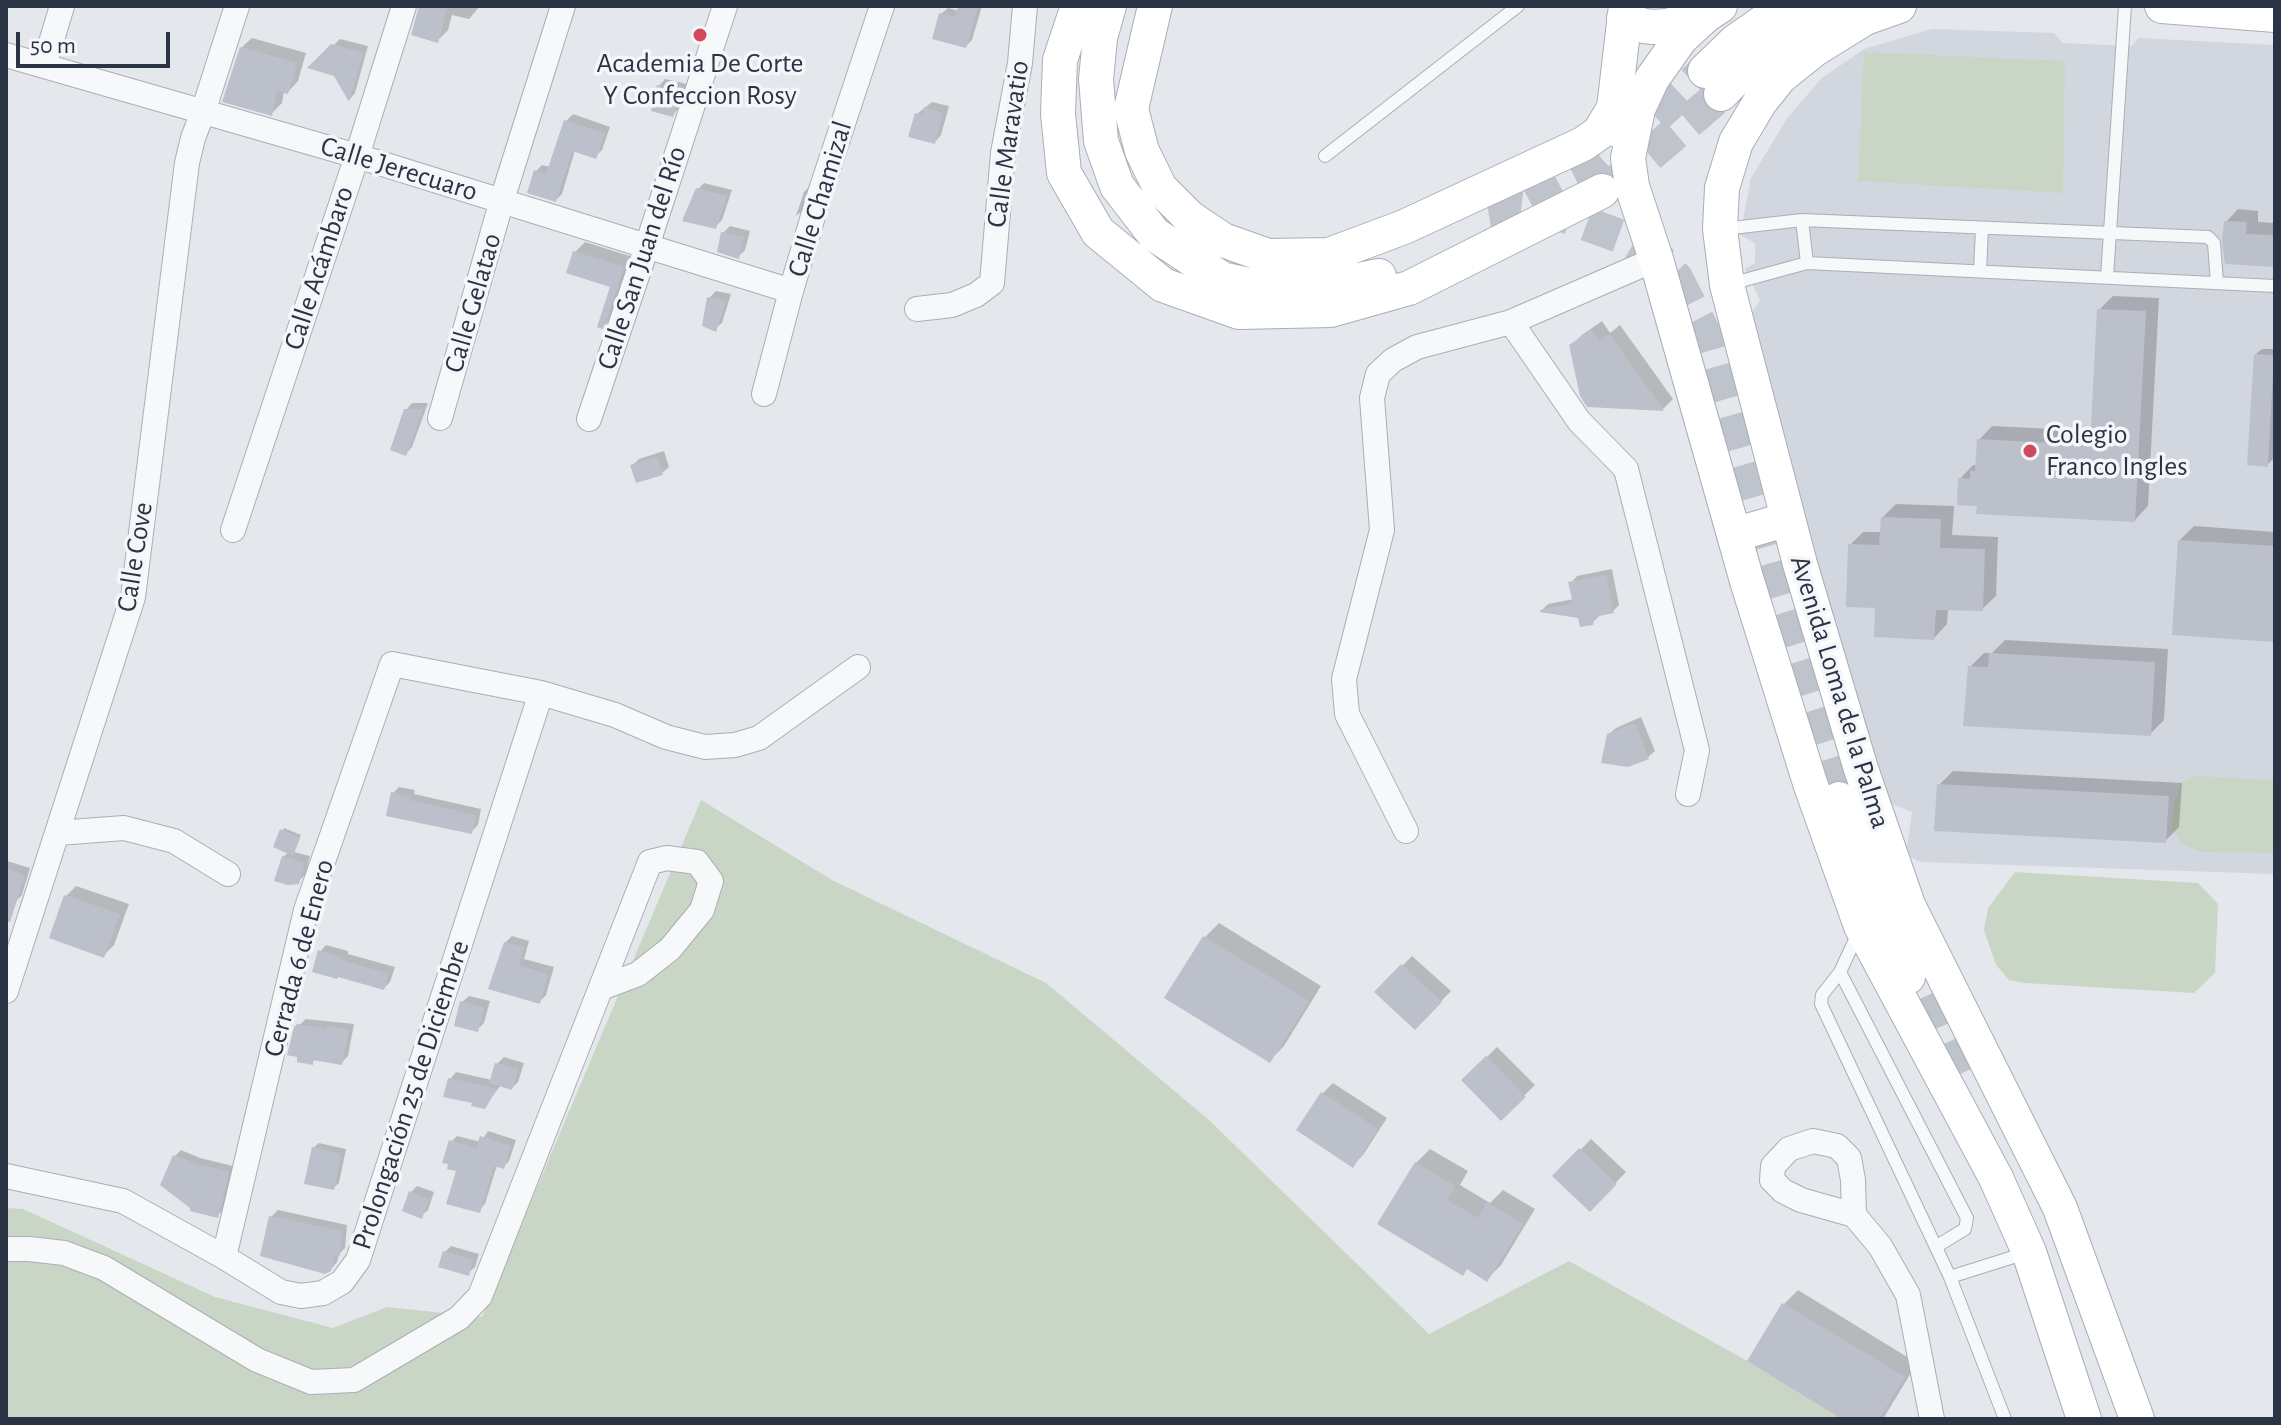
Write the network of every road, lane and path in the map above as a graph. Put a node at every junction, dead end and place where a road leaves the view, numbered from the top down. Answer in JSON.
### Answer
{"nodes":[{"id":1,"x":62,"y":6,"type":"edge"},
{"id":2,"x":237,"y":6,"type":"edge"},
{"id":3,"x":404,"y":6,"type":"edge"},
{"id":4,"x":563,"y":6,"type":"edge"},
{"id":5,"x":725,"y":6,"type":"edge"},
{"id":6,"x":882,"y":6,"type":"edge"},
{"id":7,"x":1025,"y":6,"type":"edge"},
{"id":8,"x":1078,"y":6,"type":"edge"},
{"id":9,"x":1109,"y":6,"type":"edge"},
{"id":10,"x":1136,"y":6,"type":"edge"},
{"id":11,"x":1155,"y":6,"type":"edge"},
{"id":12,"x":1518,"y":6,"type":"edge"},
{"id":13,"x":1786,"y":6,"type":"edge"},
{"id":14,"x":1841,"y":6,"type":"edge"},
{"id":15,"x":1899,"y":6,"type":"edge"},
{"id":16,"x":2125,"y":6,"type":"edge"},
{"id":17,"x":2162,"y":6,"type":"edge"},
{"id":18,"x":1713,"y":10,"type":"edge"},
{"id":19,"x":1621,"y":12,"type":"edge"},
{"id":20,"x":2275,"y":15,"type":"edge"},
{"id":21,"x":6,"y":55,"type":"edge"},
{"id":22,"x":44,"y":66,"type":"junction"},
{"id":23,"x":1614,"y":108,"type":"junction"},
{"id":24,"x":203,"y":112,"type":"junction"},
{"id":25,"x":357,"y":156,"type":"junction"},
{"id":26,"x":1325,"y":156,"type":"dead end"},
{"id":27,"x":1628,"y":158,"type":"junction"},
{"id":28,"x":1602,"y":191,"type":"tunnel mouth"},
{"id":29,"x":502,"y":200,"type":"junction"},
{"id":30,"x":1488,"y":210,"type":"tunnel mouth"},
{"id":31,"x":1531,"y":214,"type":"junction"},
{"id":32,"x":1574,"y":216,"type":"dead end"},
{"id":33,"x":1802,"y":220,"type":"junction"},
{"id":34,"x":1982,"y":228,"type":"junction"},
{"id":35,"x":1720,"y":229,"type":"junction"},
{"id":36,"x":2110,"y":234,"type":"junction"},
{"id":37,"x":647,"y":246,"type":"junction"},
{"id":38,"x":1656,"y":259,"type":"junction"},
{"id":39,"x":1807,"y":263,"type":"junction"},
{"id":40,"x":1980,"y":271,"type":"junction"},
{"id":41,"x":2107,"y":277,"type":"junction"},
{"id":42,"x":2217,"y":283,"type":"junction"},
{"id":43,"x":1727,"y":285,"type":"junction"},
{"id":44,"x":2275,"y":286,"type":"edge"},
{"id":45,"x":791,"y":291,"type":"junction"},
{"id":46,"x":917,"y":309,"type":"dead end"},
{"id":47,"x":1511,"y":322,"type":"junction"},
{"id":48,"x":764,"y":394,"type":"dead end"},
{"id":49,"x":440,"y":418,"type":"dead end"},
{"id":50,"x":589,"y":419,"type":"dead end"},
{"id":51,"x":1788,"y":519,"type":"junction"},
{"id":52,"x":233,"y":530,"type":"dead end"},
{"id":53,"x":1734,"y":535,"type":"junction"},
{"id":54,"x":858,"y":667,"type":"dead end"},
{"id":55,"x":541,"y":693,"type":"junction"},
{"id":56,"x":1808,"y":718,"type":"dead end"},
{"id":57,"x":1688,"y":794,"type":"dead end"},
{"id":58,"x":1406,"y":831,"type":"dead end"},
{"id":59,"x":58,"y":833,"type":"junction"},
{"id":60,"x":228,"y":874,"type":"dead end"},
{"id":61,"x":1861,"y":926,"type":"junction"},
{"id":62,"x":1840,"y":972,"type":"junction"},
{"id":63,"x":601,"y":988,"type":"junction"},
{"id":64,"x":7,"y":991,"type":"edge"},
{"id":65,"x":1955,"y":1072,"type":"junction"},
{"id":66,"x":6,"y":1176,"type":"edge"},
{"id":67,"x":1854,"y":1215,"type":"dead end"},
{"id":68,"x":1937,"y":1246,"type":"junction"},
{"id":69,"x":6,"y":1249,"type":"edge"},
{"id":70,"x":2029,"y":1252,"type":"junction"},
{"id":71,"x":224,"y":1257,"type":"junction"},
{"id":72,"x":1950,"y":1277,"type":"junction"},
{"id":73,"x":2132,"y":1403,"type":"edge"},
{"id":74,"x":1932,"y":1419,"type":"edge"},
{"id":75,"x":2005,"y":1419,"type":"edge"},
{"id":76,"x":2084,"y":1419,"type":"edge"}],
"edges":[{"from":1,"to":22,"type":"street"},
{"from":2,"to":24,"type":"street","name":"Calle Cove"},
{"from":3,"to":25,"type":"street","name":"Calle Acámbaro"},
{"from":4,"to":29,"type":"street","name":"Calle Gelatao"},
{"from":5,"to":37,"type":"street","name":"Calle San Juan del Río"},
{"from":6,"to":45,"type":"street","name":"Calle Chamizal"},
{"from":7,"to":46,"type":"street","name":"Calle Maravatio"},
{"from":8,"to":31,"type":"main road"},
{"from":9,"to":31,"type":"main road"},
{"from":10,"to":30,"type":"main road"},
{"from":11,"to":23,"type":"main road"},
{"from":12,"to":26,"type":"lane"},
{"from":13,"to":14,"type":"main road"},
{"from":15,"to":35,"type":"main road","name":"Avenida Loma de la Palma"},
{"from":16,"to":36,"type":"lane"},
{"from":17,"to":20,"type":"main road"},
{"from":18,"to":19,"type":"main road"},
{"from":18,"to":27,"type":"main road","name":"Avenida Loma de la Palma"},
{"from":19,"to":23,"type":"main road"},
{"from":21,"to":22,"type":"street","name":"Calle Jerecuaro"},
{"from":22,"to":24,"type":"street","name":"Calle Jerecuaro"},
{"from":23,"to":27,"type":"main road"},
{"from":24,"to":25,"type":"street","name":"Calle Jerecuaro"},
{"from":24,"to":59,"type":"street","name":"Calle Cove"},
{"from":25,"to":29,"type":"street","name":"Calle Jerecuaro"},
{"from":25,"to":52,"type":"street","name":"Calle Acámbaro"},
{"from":27,"to":38,"type":"main road","name":"Avenida Loma de la Palma"},
{"from":28,"to":31,"type":"main road"},
{"from":29,"to":37,"type":"street","name":"Calle Jerecuaro"},
{"from":29,"to":49,"type":"street","name":"Calle Gelatao"},
{"from":31,"to":32,"type":"main road"},
{"from":33,"to":34,"type":"lane"},
{"from":33,"to":35,"type":"lane"},
{"from":33,"to":39,"type":"lane"},
{"from":34,"to":36,"type":"lane"},
{"from":34,"to":40,"type":"lane"},
{"from":35,"to":43,"type":"main road","name":"Avenida Loma de la Palma"},
{"from":36,"to":41,"type":"lane"},
{"from":36,"to":42,"type":"lane"},
{"from":37,"to":45,"type":"street","name":"Calle Jerecuaro"},
{"from":37,"to":50,"type":"street","name":"Calle San Juan del Río"},
{"from":38,"to":47,"type":"street"},
{"from":38,"to":53,"type":"main road","name":"Avenida Loma de la Palma"},
{"from":39,"to":40,"type":"lane"},
{"from":39,"to":43,"type":"lane"},
{"from":40,"to":41,"type":"lane"},
{"from":41,"to":42,"type":"lane"},
{"from":42,"to":44,"type":"lane"},
{"from":43,"to":51,"type":"main road","name":"Avenida Loma de la Palma"},
{"from":45,"to":48,"type":"street","name":"Calle Chamizal"},
{"from":47,"to":57,"type":"street"},
{"from":47,"to":58,"type":"street"},
{"from":51,"to":53,"type":"main road"},
{"from":51,"to":73,"type":"main road","name":"Avenida Loma de la Palma"},
{"from":53,"to":61,"type":"main road","name":"Avenida Loma de la Palma"},
{"from":54,"to":55,"type":"street"},
{"from":55,"to":71,"type":"street","name":"Prolongación 25 de Diciembre"},
{"from":55,"to":71,"type":"street","name":"Cerrada 6 de Enero"},
{"from":56,"to":65,"type":"main road"},
{"from":59,"to":60,"type":"street"},
{"from":59,"to":64,"type":"street","name":"Calle Cove"},
{"from":61,"to":62,"type":"lane"},
{"from":61,"to":65,"type":"main road","name":"Avenida Loma de la Palma"},
{"from":62,"to":68,"type":"lane"},
{"from":62,"to":68,"type":"lane"},
{"from":63,"to":63,"type":"street"},
{"from":63,"to":69,"type":"street"},
{"from":65,"to":70,"type":"main road","name":"Avenida Loma de la Palma"},
{"from":65,"to":73,"type":"main road"},
{"from":66,"to":71,"type":"street","name":"Prolongación 25 de Diciembre"},
{"from":67,"to":74,"type":"street"},
{"from":68,"to":72,"type":"lane"},
{"from":70,"to":72,"type":"lane"},
{"from":70,"to":76,"type":"main road","name":"Avenida Loma de la Palma"},
{"from":72,"to":75,"type":"lane"}]}
